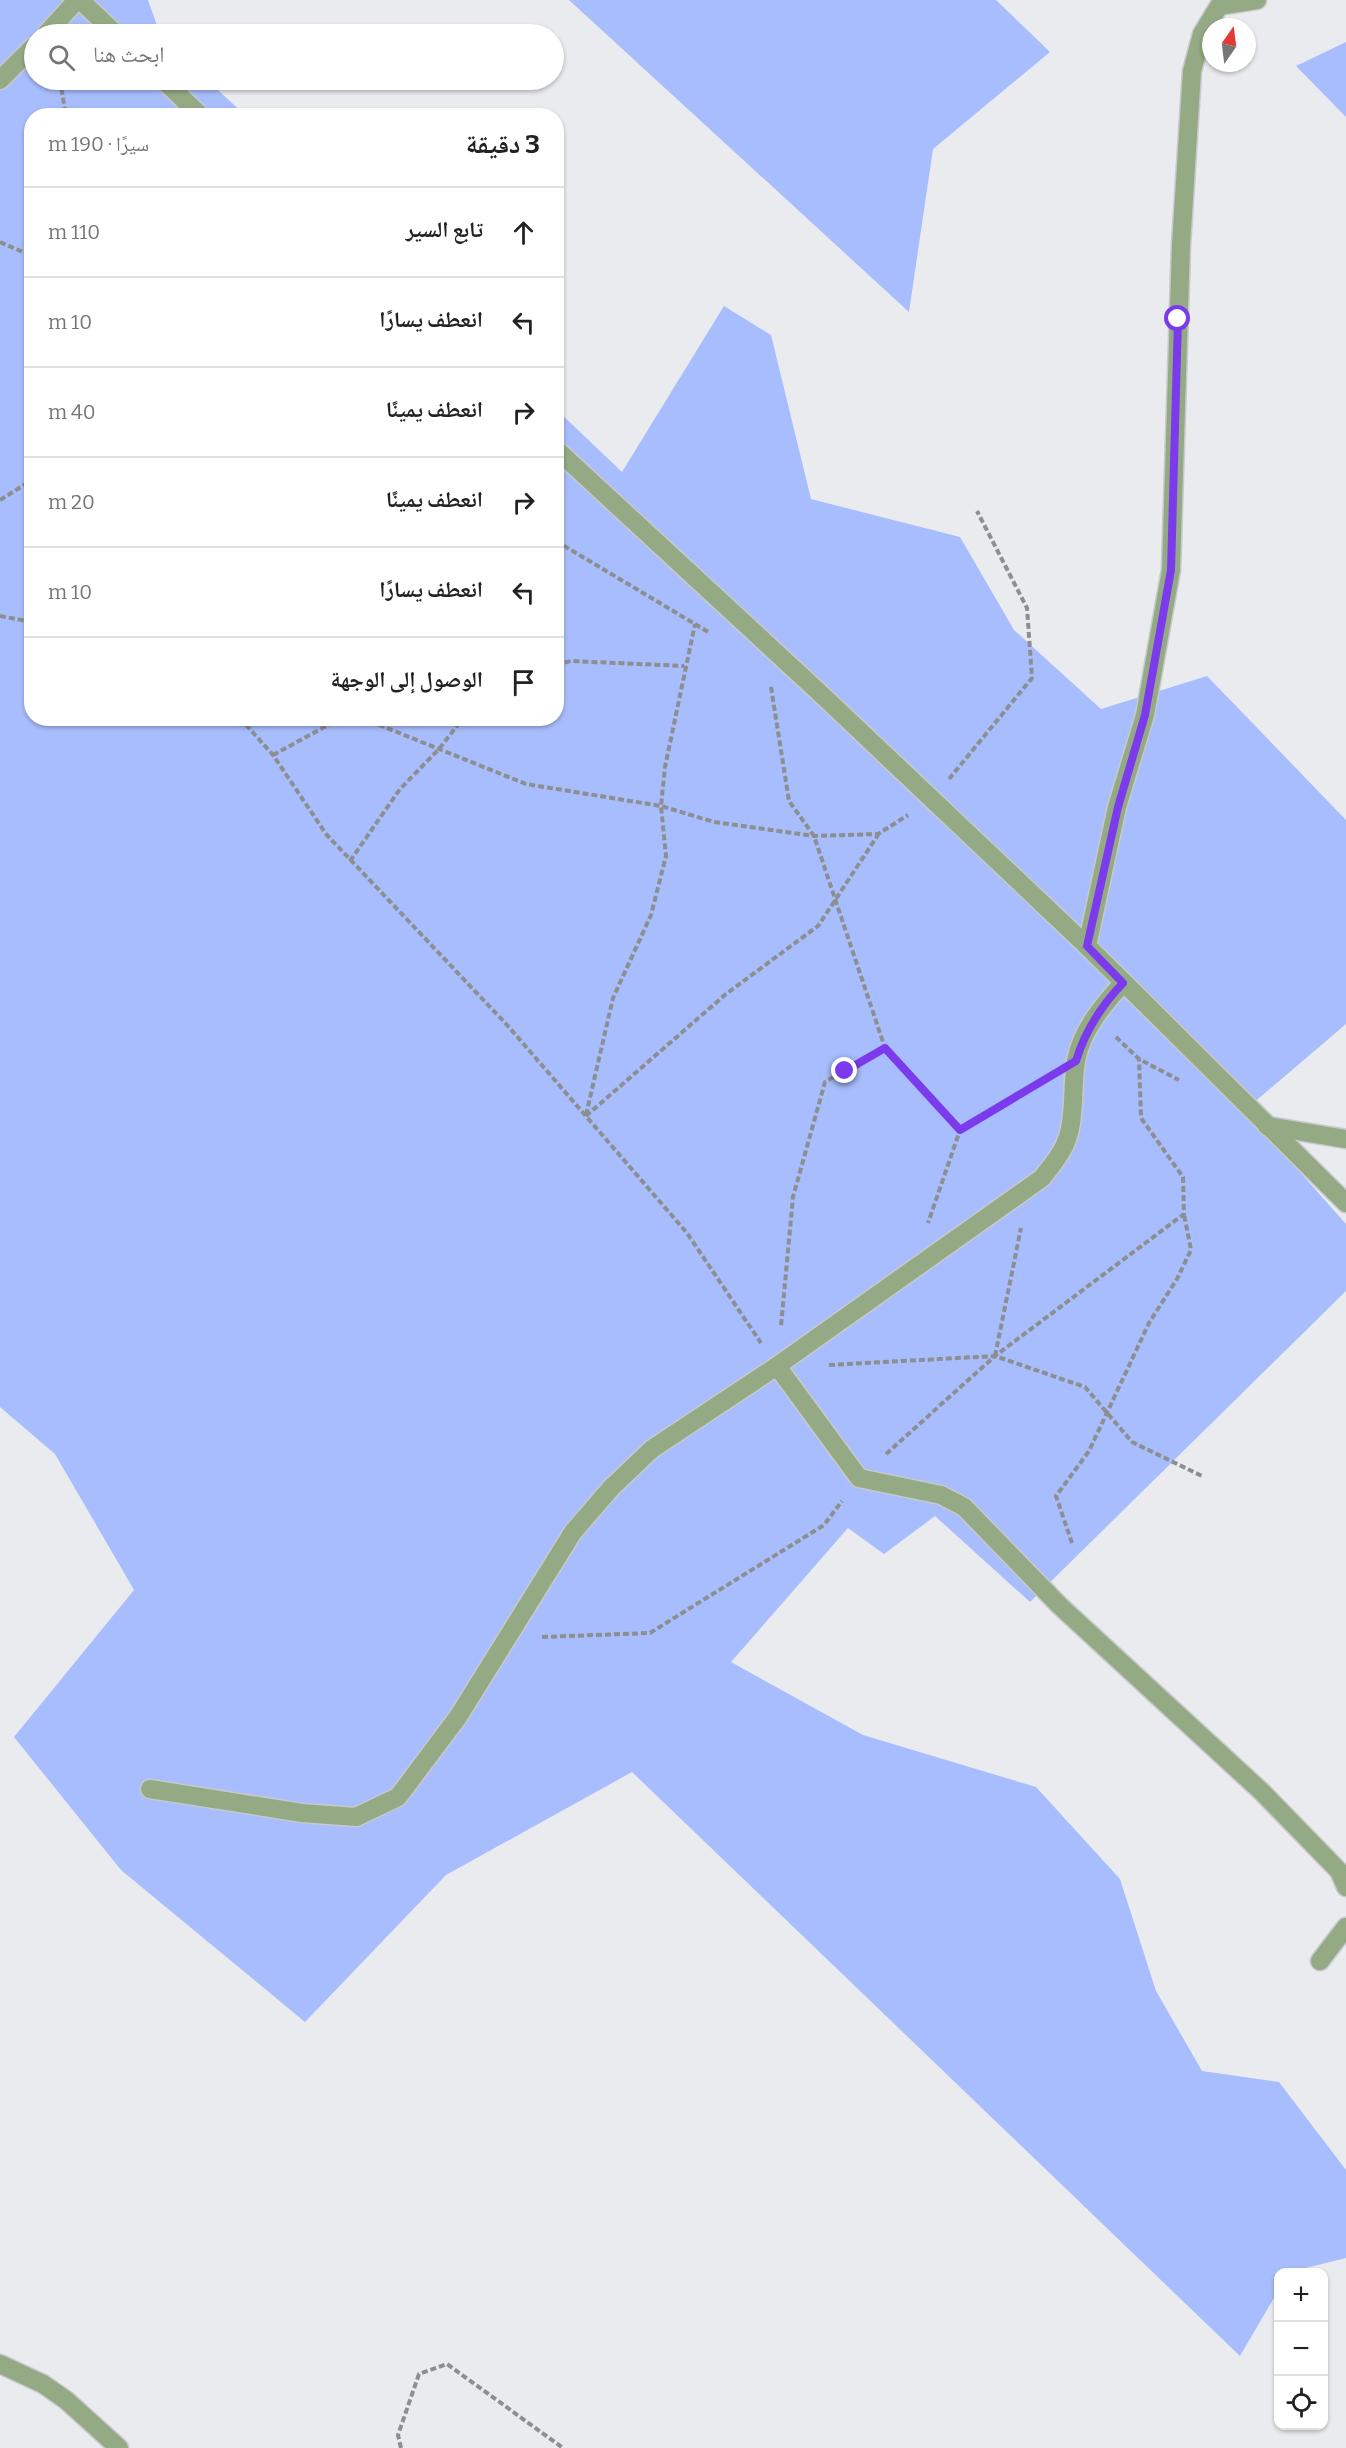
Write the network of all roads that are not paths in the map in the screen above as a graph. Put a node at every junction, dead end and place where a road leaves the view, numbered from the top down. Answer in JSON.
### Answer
{"nodes":[{"id":1,"x":78,"y":0,"type":"edge"},
{"id":2,"x":1257,"y":0,"type":"edge"},
{"id":3,"x":55,"y":24,"type":"edge"},
{"id":4,"x":105,"y":24,"type":"edge"},
{"id":5,"x":24,"y":56,"type":"edge"},
{"id":6,"x":0,"y":80,"type":"edge"},
{"id":7,"x":174,"y":90,"type":"edge"},
{"id":8,"x":193,"y":108,"type":"edge"},
{"id":9,"x":564,"y":456,"type":"edge"},
{"id":10,"x":1087,"y":946,"type":"junction"},
{"id":11,"x":1123,"y":983,"type":"junction"},
{"id":12,"x":1267,"y":1126,"type":"junction"},
{"id":13,"x":1346,"y":1139,"type":"edge"},
{"id":14,"x":1346,"y":1203,"type":"edge"},
{"id":15,"x":777,"y":1366,"type":"junction"},
{"id":16,"x":150,"y":1789,"type":"dead end"},
{"id":17,"x":1346,"y":1887,"type":"edge"},
{"id":18,"x":1346,"y":1927,"type":"edge"},
{"id":19,"x":1320,"y":1961,"type":"dead end"},
{"id":20,"x":0,"y":2364,"type":"edge"},
{"id":21,"x":119,"y":2448,"type":"edge"}],
"edges":[{"from":1,"to":3,"type":"street"},
{"from":1,"to":4,"type":"street"},
{"from":2,"to":10,"type":"street"},
{"from":5,"to":6,"type":"street"},
{"from":7,"to":8,"type":"street"},
{"from":9,"to":10,"type":"street"},
{"from":10,"to":11,"type":"street"},
{"from":11,"to":12,"type":"street"},
{"from":11,"to":15,"type":"street"},
{"from":12,"to":13,"type":"street"},
{"from":12,"to":14,"type":"street"},
{"from":15,"to":16,"type":"street"},
{"from":15,"to":17,"type":"street"},
{"from":18,"to":19,"type":"street"},
{"from":20,"to":21,"type":"street"}]}
